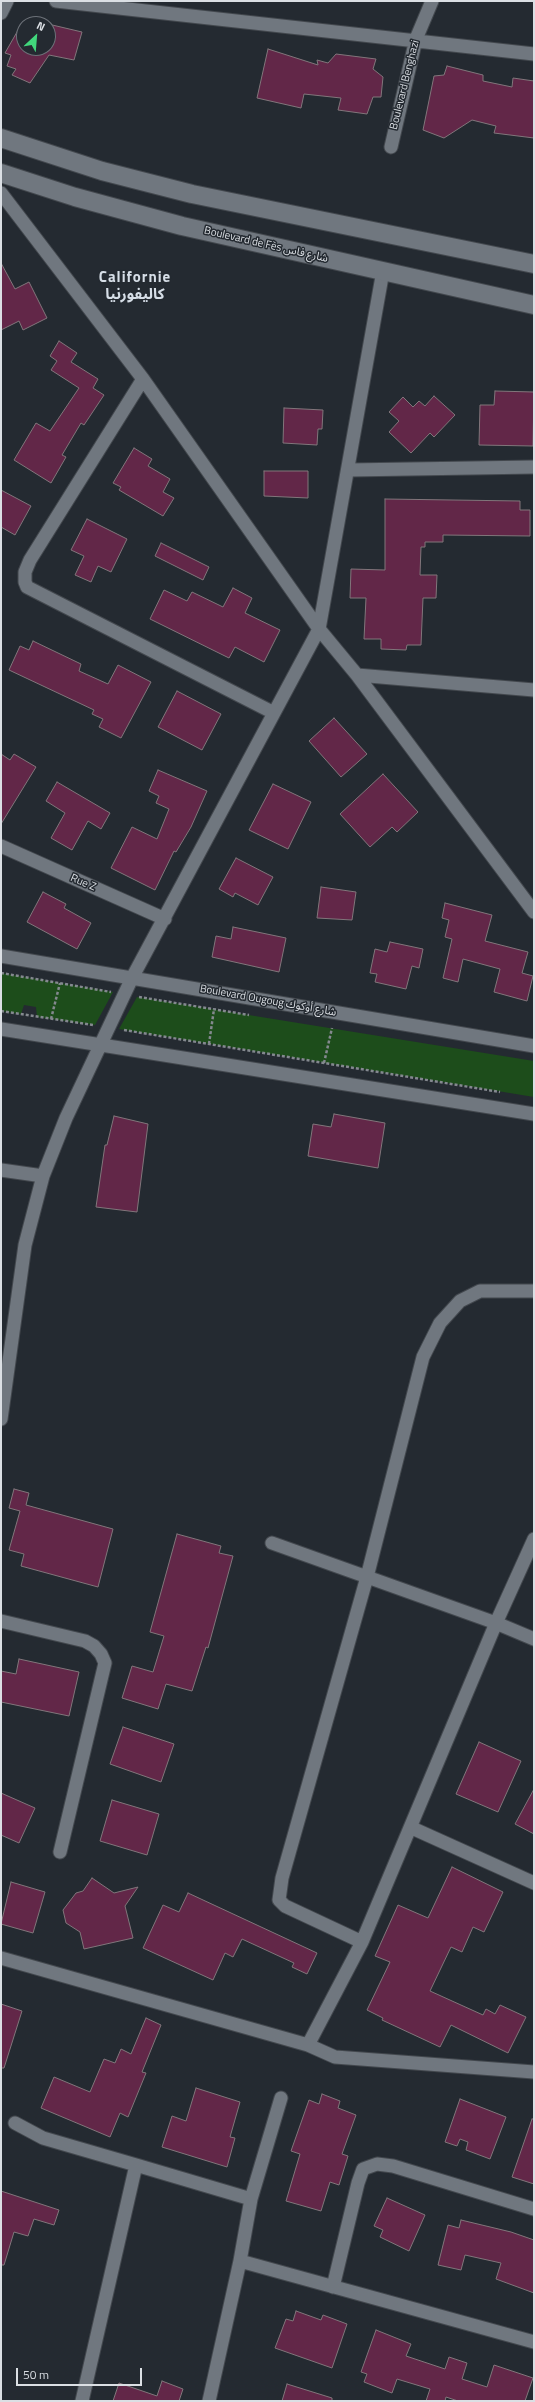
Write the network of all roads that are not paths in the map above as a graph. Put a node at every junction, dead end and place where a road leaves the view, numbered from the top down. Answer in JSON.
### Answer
{"nodes":[{"id":1,"x":7,"y":1,"type":"edge"},
{"id":2,"x":56,"y":1,"type":"edge"},
{"id":3,"x":432,"y":1,"type":"edge"},
{"id":4,"x":1,"y":13,"type":"edge"},
{"id":5,"x":416,"y":39,"type":"junction"},
{"id":6,"x":534,"y":54,"type":"edge"},
{"id":7,"x":1,"y":138,"type":"edge"},
{"id":8,"x":390,"y":147,"type":"dead end"},
{"id":9,"x":1,"y":173,"type":"edge"},
{"id":10,"x":1,"y":193,"type":"edge"},
{"id":11,"x":5,"y":203,"type":"edge"},
{"id":12,"x":534,"y":264,"type":"edge"},
{"id":13,"x":383,"y":271,"type":"junction"},
{"id":14,"x":534,"y":305,"type":"edge"},
{"id":15,"x":143,"y":379,"type":"junction"},
{"id":16,"x":534,"y":467,"type":"edge"},
{"id":17,"x":348,"y":470,"type":"junction"},
{"id":18,"x":318,"y":629,"type":"junction"},
{"id":19,"x":357,"y":675,"type":"junction"},
{"id":20,"x":534,"y":690,"type":"edge"},
{"id":21,"x":274,"y":713,"type":"junction"},
{"id":22,"x":1,"y":846,"type":"edge"},
{"id":23,"x":534,"y":912,"type":"edge"},
{"id":24,"x":165,"y":918,"type":"junction"},
{"id":25,"x":1,"y":956,"type":"edge"},
{"id":26,"x":132,"y":978,"type":"junction"},
{"id":27,"x":1,"y":1029,"type":"edge"},
{"id":28,"x":100,"y":1046,"type":"junction"},
{"id":29,"x":534,"y":1046,"type":"edge"},
{"id":30,"x":534,"y":1114,"type":"edge"},
{"id":31,"x":1,"y":1170,"type":"edge"},
{"id":32,"x":43,"y":1176,"type":"junction"},
{"id":33,"x":534,"y":1291,"type":"edge"},
{"id":34,"x":1,"y":1419,"type":"edge"},
{"id":35,"x":534,"y":1539,"type":"edge"},
{"id":36,"x":272,"y":1543,"type":"dead end"},
{"id":37,"x":367,"y":1577,"type":"junction"},
{"id":38,"x":1,"y":1621,"type":"edge"},
{"id":39,"x":496,"y":1623,"type":"junction"},
{"id":40,"x":534,"y":1639,"type":"edge"},
{"id":41,"x":412,"y":1828,"type":"junction"},
{"id":42,"x":60,"y":1852,"type":"dead end"},
{"id":43,"x":534,"y":1883,"type":"edge"},
{"id":44,"x":362,"y":1942,"type":"junction"},
{"id":45,"x":1,"y":1958,"type":"edge"},
{"id":46,"x":308,"y":2045,"type":"junction"},
{"id":47,"x":534,"y":2072,"type":"edge"},
{"id":48,"x":281,"y":2098,"type":"dead end"},
{"id":49,"x":15,"y":2123,"type":"dead end"},
{"id":50,"x":136,"y":2166,"type":"junction"},
{"id":51,"x":251,"y":2199,"type":"junction"},
{"id":52,"x":534,"y":2209,"type":"edge"},
{"id":53,"x":240,"y":2261,"type":"junction"},
{"id":54,"x":333,"y":2287,"type":"junction"},
{"id":55,"x":534,"y":2342,"type":"edge"},
{"id":56,"x":82,"y":2401,"type":"edge"},
{"id":57,"x":209,"y":2401,"type":"edge"}],
"edges":[{"from":1,"to":4,"type":"street"},
{"from":2,"to":5,"type":"street"},
{"from":3,"to":5,"type":"street","name":"Boulevard Benghazi"},
{"from":5,"to":6,"type":"street"},
{"from":5,"to":8,"type":"street","name":"Boulevard Benghazi"},
{"from":7,"to":12,"type":"main road"},
{"from":9,"to":13,"type":"main road","name":"Boulevard de Fès شارع فاس"},
{"from":10,"to":11,"type":"street"},
{"from":11,"to":15,"type":"street"},
{"from":13,"to":14,"type":"main road","name":"Boulevard de Fès شارع فاس"},
{"from":13,"to":17,"type":"street"},
{"from":15,"to":18,"type":"street"},
{"from":15,"to":21,"type":"street"},
{"from":16,"to":17,"type":"street"},
{"from":17,"to":18,"type":"street"},
{"from":18,"to":19,"type":"street"},
{"from":18,"to":21,"type":"street"},
{"from":19,"to":20,"type":"street"},
{"from":19,"to":23,"type":"street"},
{"from":21,"to":24,"type":"street"},
{"from":22,"to":24,"type":"street","name":"Rue Z"},
{"from":24,"to":26,"type":"street"},
{"from":25,"to":26,"type":"street","name":"Boulevard Ougoug شارع أوكوك"},
{"from":26,"to":28,"type":"street"},
{"from":26,"to":29,"type":"street","name":"Boulevard Ougoug شارع أوكوك"},
{"from":27,"to":28,"type":"street"},
{"from":28,"to":30,"type":"street"},
{"from":28,"to":32,"type":"street"},
{"from":31,"to":32,"type":"street"},
{"from":32,"to":34,"type":"street"},
{"from":33,"to":37,"type":"street"},
{"from":35,"to":39,"type":"street"},
{"from":36,"to":37,"type":"street"},
{"from":37,"to":39,"type":"street"},
{"from":37,"to":44,"type":"street"},
{"from":38,"to":42,"type":"street"},
{"from":39,"to":40,"type":"street"},
{"from":39,"to":41,"type":"street"},
{"from":41,"to":43,"type":"street"},
{"from":41,"to":44,"type":"street"},
{"from":44,"to":46,"type":"street"},
{"from":45,"to":46,"type":"street"},
{"from":46,"to":47,"type":"street"},
{"from":48,"to":51,"type":"street"},
{"from":49,"to":50,"type":"street"},
{"from":50,"to":51,"type":"street"},
{"from":50,"to":56,"type":"street"},
{"from":51,"to":53,"type":"street"},
{"from":52,"to":54,"type":"street"},
{"from":53,"to":54,"type":"street"},
{"from":53,"to":57,"type":"street"},
{"from":54,"to":55,"type":"street"}]}
